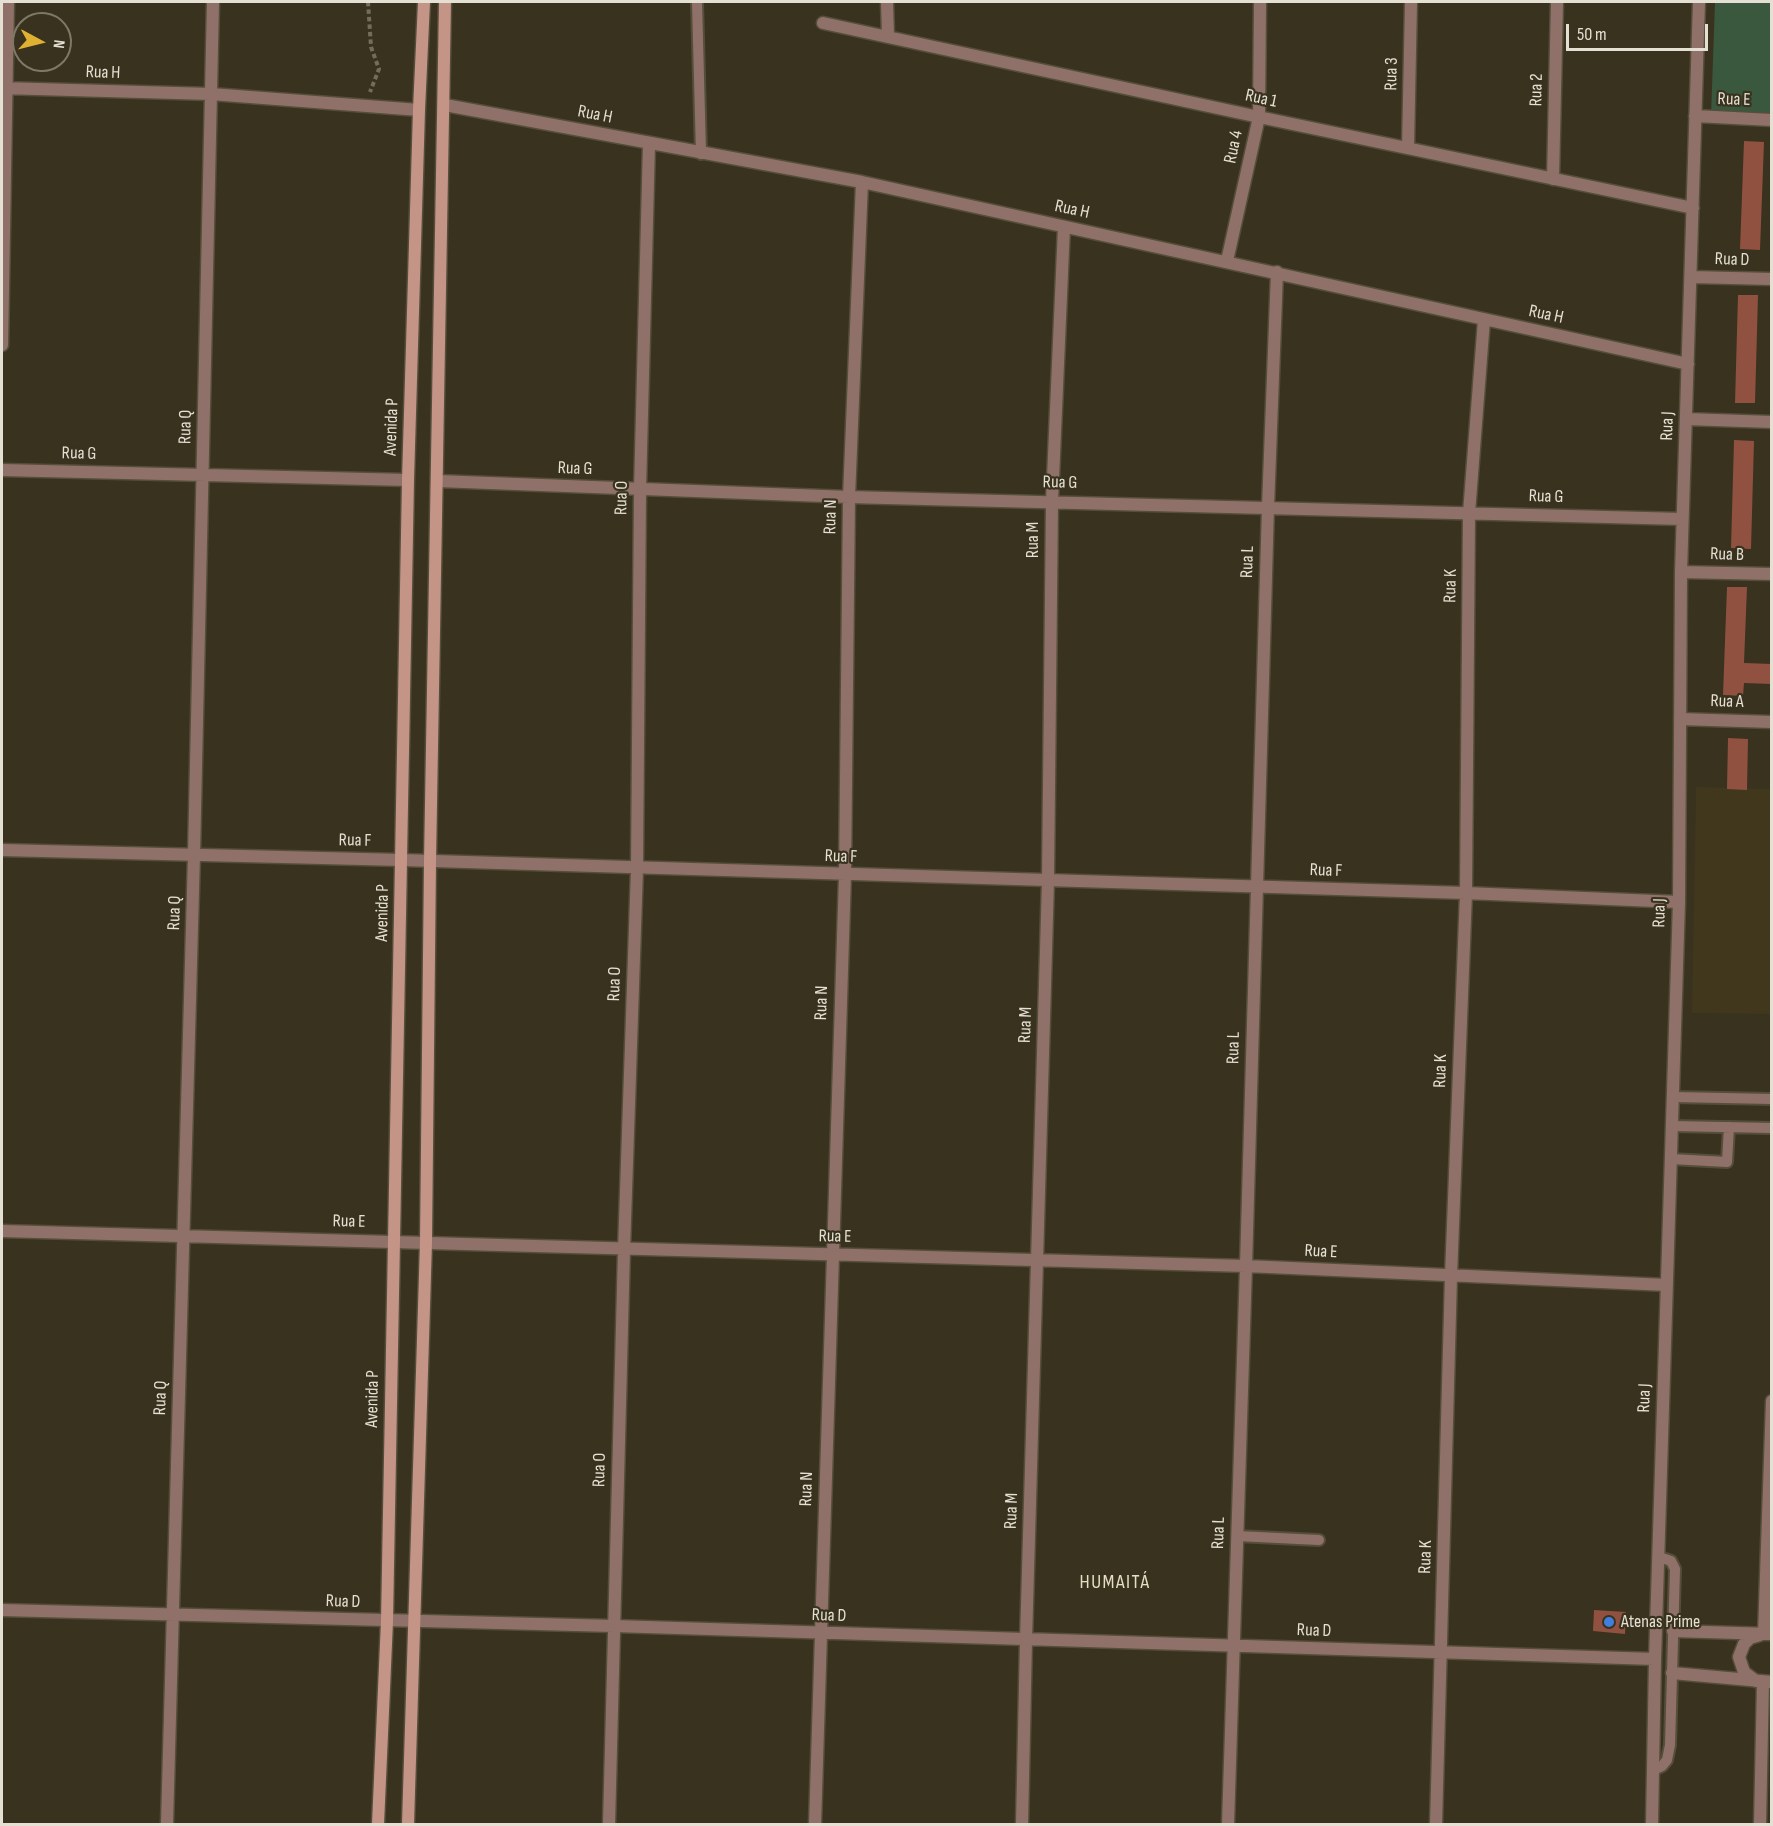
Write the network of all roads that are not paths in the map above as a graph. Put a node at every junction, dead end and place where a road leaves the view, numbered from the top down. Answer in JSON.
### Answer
{"nodes":[{"id":1,"x":8,"y":2,"type":"edge"},
{"id":2,"x":213,"y":2,"type":"edge"},
{"id":3,"x":424,"y":2,"type":"edge"},
{"id":4,"x":445,"y":2,"type":"edge"},
{"id":5,"x":697,"y":2,"type":"edge"},
{"id":6,"x":887,"y":2,"type":"edge"},
{"id":7,"x":1260,"y":2,"type":"edge"},
{"id":8,"x":1411,"y":2,"type":"edge"},
{"id":9,"x":1557,"y":2,"type":"edge"},
{"id":10,"x":1699,"y":2,"type":"edge"},
{"id":11,"x":823,"y":22,"type":"dead end"},
{"id":12,"x":888,"y":36,"type":"junction"},
{"id":13,"x":3,"y":88,"type":"edge"},
{"id":14,"x":210,"y":94,"type":"junction"},
{"id":15,"x":445,"y":105,"type":"junction"},
{"id":16,"x":419,"y":110,"type":"junction"},
{"id":17,"x":1695,"y":116,"type":"junction"},
{"id":18,"x":1259,"y":117,"type":"junction"},
{"id":19,"x":1772,"y":120,"type":"edge"},
{"id":20,"x":649,"y":144,"type":"junction"},
{"id":21,"x":1408,"y":148,"type":"junction"},
{"id":22,"x":701,"y":154,"type":"junction"},
{"id":23,"x":1553,"y":179,"type":"junction"},
{"id":24,"x":862,"y":182,"type":"junction"},
{"id":25,"x":1693,"y":208,"type":"junction"},
{"id":26,"x":1064,"y":227,"type":"junction"},
{"id":27,"x":1227,"y":261,"type":"junction"},
{"id":28,"x":1277,"y":272,"type":"junction"},
{"id":29,"x":1691,"y":277,"type":"junction"},
{"id":30,"x":1772,"y":279,"type":"edge"},
{"id":31,"x":1484,"y":320,"type":"junction"},
{"id":32,"x":2,"y":345,"type":"edge"},
{"id":33,"x":1688,"y":364,"type":"junction"},
{"id":34,"x":1686,"y":419,"type":"junction"},
{"id":35,"x":1772,"y":422,"type":"edge"},
{"id":36,"x":2,"y":470,"type":"edge"},
{"id":37,"x":203,"y":474,"type":"junction"},
{"id":38,"x":408,"y":480,"type":"junction"},
{"id":39,"x":438,"y":482,"type":"junction"},
{"id":40,"x":640,"y":490,"type":"junction"},
{"id":41,"x":849,"y":497,"type":"junction"},
{"id":42,"x":1052,"y":501,"type":"junction"},
{"id":43,"x":1268,"y":507,"type":"junction"},
{"id":44,"x":1469,"y":513,"type":"junction"},
{"id":45,"x":1682,"y":519,"type":"junction"},
{"id":46,"x":1681,"y":572,"type":"junction"},
{"id":47,"x":1772,"y":574,"type":"edge"},
{"id":48,"x":1680,"y":719,"type":"junction"},
{"id":49,"x":1772,"y":722,"type":"edge"},
{"id":50,"x":2,"y":850,"type":"edge"},
{"id":51,"x":194,"y":855,"type":"junction"},
{"id":52,"x":402,"y":860,"type":"junction"},
{"id":53,"x":430,"y":861,"type":"junction"},
{"id":54,"x":637,"y":869,"type":"junction"},
{"id":55,"x":845,"y":875,"type":"junction"},
{"id":56,"x":1048,"y":881,"type":"junction"},
{"id":57,"x":1256,"y":887,"type":"junction"},
{"id":58,"x":1466,"y":893,"type":"junction"},
{"id":59,"x":1679,"y":902,"type":"junction"},
{"id":60,"x":1673,"y":1097,"type":"junction"},
{"id":61,"x":1772,"y":1099,"type":"edge"},
{"id":62,"x":1672,"y":1126,"type":"junction"},
{"id":63,"x":1729,"y":1127,"type":"junction"},
{"id":64,"x":1772,"y":1128,"type":"edge"},
{"id":65,"x":1671,"y":1159,"type":"junction"},
{"id":66,"x":2,"y":1231,"type":"edge"},
{"id":67,"x":183,"y":1236,"type":"junction"},
{"id":68,"x":394,"y":1240,"type":"junction"},
{"id":69,"x":426,"y":1242,"type":"junction"},
{"id":70,"x":624,"y":1250,"type":"junction"},
{"id":71,"x":832,"y":1254,"type":"junction"},
{"id":72,"x":1038,"y":1260,"type":"junction"},
{"id":73,"x":1246,"y":1266,"type":"junction"},
{"id":74,"x":1451,"y":1276,"type":"junction"},
{"id":75,"x":1667,"y":1285,"type":"junction"},
{"id":76,"x":1772,"y":1401,"type":"edge"},
{"id":77,"x":1237,"y":1536,"type":"junction"},
{"id":78,"x":1319,"y":1540,"type":"dead end"},
{"id":79,"x":1659,"y":1557,"type":"junction"},
{"id":80,"x":2,"y":1610,"type":"edge"},
{"id":81,"x":173,"y":1615,"type":"junction"},
{"id":82,"x":387,"y":1621,"type":"junction"},
{"id":83,"x":414,"y":1622,"type":"junction"},
{"id":84,"x":614,"y":1626,"type":"junction"},
{"id":85,"x":1673,"y":1631,"type":"junction"},
{"id":86,"x":820,"y":1634,"type":"junction"},
{"id":87,"x":1769,"y":1635,"type":"edge"},
{"id":88,"x":1026,"y":1640,"type":"junction"},
{"id":89,"x":1233,"y":1647,"type":"junction"},
{"id":90,"x":1441,"y":1653,"type":"junction"},
{"id":91,"x":1655,"y":1659,"type":"junction"},
{"id":92,"x":1672,"y":1673,"type":"junction"},
{"id":93,"x":1769,"y":1682,"type":"edge"},
{"id":94,"x":1654,"y":1770,"type":"junction"},
{"id":95,"x":167,"y":1824,"type":"edge"},
{"id":96,"x":378,"y":1824,"type":"edge"},
{"id":97,"x":408,"y":1824,"type":"edge"},
{"id":98,"x":609,"y":1824,"type":"edge"},
{"id":99,"x":814,"y":1824,"type":"edge"},
{"id":100,"x":1022,"y":1824,"type":"edge"},
{"id":101,"x":1228,"y":1824,"type":"edge"},
{"id":102,"x":1436,"y":1824,"type":"edge"},
{"id":103,"x":1652,"y":1824,"type":"edge"},
{"id":104,"x":1760,"y":1824,"type":"edge"}],
"edges":[{"from":1,"to":13,"type":"street"},
{"from":2,"to":14,"type":"street","name":"Rua Q"},
{"from":3,"to":16,"type":"street","name":"Avenida P"},
{"from":4,"to":15,"type":"street"},
{"from":5,"to":22,"type":"lane"},
{"from":6,"to":12,"type":"street"},
{"from":7,"to":18,"type":"street","name":"Rua 4"},
{"from":8,"to":21,"type":"street","name":"Rua 3"},
{"from":9,"to":23,"type":"street","name":"Rua 2"},
{"from":10,"to":17,"type":"street","name":"Rua J"},
{"from":11,"to":12,"type":"street","name":"Rua 1"},
{"from":12,"to":18,"type":"street","name":"Rua 1"},
{"from":13,"to":14,"type":"street","name":"Rua H"},
{"from":13,"to":32,"type":"street"},
{"from":14,"to":16,"type":"street","name":"Rua H"},
{"from":14,"to":37,"type":"street","name":"Rua Q"},
{"from":15,"to":20,"type":"street","name":"Rua H"},
{"from":15,"to":39,"type":"street"},
{"from":16,"to":38,"type":"street","name":"Avenida P"},
{"from":17,"to":19,"type":"street","name":"Rua E"},
{"from":17,"to":25,"type":"street","name":"Rua J"},
{"from":18,"to":21,"type":"street","name":"Rua 1"},
{"from":18,"to":27,"type":"street","name":"Rua 4"},
{"from":20,"to":22,"type":"street","name":"Rua H"},
{"from":20,"to":40,"type":"street","name":"Rua O"},
{"from":21,"to":23,"type":"street","name":"Rua 1"},
{"from":22,"to":24,"type":"street","name":"Rua H"},
{"from":23,"to":25,"type":"street","name":"Rua 1"},
{"from":24,"to":26,"type":"street","name":"Rua H"},
{"from":24,"to":41,"type":"street","name":"Rua N"},
{"from":25,"to":29,"type":"street","name":"Rua J"},
{"from":26,"to":27,"type":"street","name":"Rua H"},
{"from":26,"to":42,"type":"street","name":"Rua M"},
{"from":27,"to":28,"type":"street","name":"Rua H"},
{"from":28,"to":31,"type":"street","name":"Rua H"},
{"from":28,"to":43,"type":"street","name":"Rua L"},
{"from":29,"to":30,"type":"street","name":"Rua D"},
{"from":29,"to":33,"type":"street","name":"Rua J"},
{"from":31,"to":33,"type":"street","name":"Rua H"},
{"from":31,"to":44,"type":"street","name":"Rua K"},
{"from":33,"to":34,"type":"street","name":"Rua J"},
{"from":34,"to":35,"type":"street"},
{"from":34,"to":45,"type":"street","name":"Rua J"},
{"from":36,"to":37,"type":"street","name":"Rua G"},
{"from":37,"to":38,"type":"street","name":"Rua G"},
{"from":37,"to":51,"type":"street","name":"Rua Q"},
{"from":38,"to":52,"type":"street","name":"Avenida P"},
{"from":39,"to":40,"type":"street","name":"Rua G"},
{"from":39,"to":53,"type":"street"},
{"from":40,"to":41,"type":"street","name":"Rua G"},
{"from":40,"to":54,"type":"street","name":"Rua O"},
{"from":41,"to":42,"type":"street","name":"Rua G"},
{"from":41,"to":55,"type":"street","name":"Rua N"},
{"from":42,"to":43,"type":"street","name":"Rua G"},
{"from":42,"to":56,"type":"street","name":"Rua M"},
{"from":43,"to":44,"type":"street","name":"Rua G"},
{"from":43,"to":57,"type":"street","name":"Rua L"},
{"from":44,"to":45,"type":"street","name":"Rua G"},
{"from":44,"to":58,"type":"street","name":"Rua K"},
{"from":45,"to":46,"type":"street","name":"Rua J"},
{"from":46,"to":47,"type":"street","name":"Rua B"},
{"from":46,"to":48,"type":"street","name":"Rua J"},
{"from":48,"to":49,"type":"street","name":"Rua A"},
{"from":48,"to":59,"type":"street","name":"Rua J"},
{"from":50,"to":51,"type":"street","name":"Rua F"},
{"from":51,"to":52,"type":"street","name":"Rua F"},
{"from":51,"to":67,"type":"street","name":"Rua Q"},
{"from":52,"to":53,"type":"street","name":"Rua F"},
{"from":52,"to":68,"type":"street","name":"Avenida P"},
{"from":53,"to":54,"type":"street","name":"Rua F"},
{"from":53,"to":69,"type":"street"},
{"from":54,"to":55,"type":"street","name":"Rua F"},
{"from":54,"to":70,"type":"street","name":"Rua O"},
{"from":55,"to":56,"type":"street","name":"Rua F"},
{"from":55,"to":71,"type":"street","name":"Rua N"},
{"from":56,"to":57,"type":"street","name":"Rua F"},
{"from":56,"to":72,"type":"street","name":"Rua M"},
{"from":57,"to":58,"type":"street","name":"Rua F"},
{"from":57,"to":73,"type":"street","name":"Rua L"},
{"from":58,"to":59,"type":"street","name":"Rua F"},
{"from":58,"to":74,"type":"street","name":"Rua K"},
{"from":59,"to":60,"type":"street","name":"Rua J"},
{"from":60,"to":61,"type":"lane"},
{"from":60,"to":62,"type":"street","name":"Rua J"},
{"from":62,"to":63,"type":"lane"},
{"from":62,"to":65,"type":"street","name":"Rua J"},
{"from":63,"to":64,"type":"lane"},
{"from":63,"to":65,"type":"lane"},
{"from":65,"to":75,"type":"street","name":"Rua J"},
{"from":66,"to":67,"type":"street","name":"Rua E"},
{"from":67,"to":68,"type":"street","name":"Rua E"},
{"from":67,"to":81,"type":"street","name":"Rua Q"},
{"from":68,"to":69,"type":"street","name":"Rua E"},
{"from":68,"to":82,"type":"street","name":"Avenida P"},
{"from":69,"to":70,"type":"street","name":"Rua E"},
{"from":69,"to":83,"type":"street"},
{"from":70,"to":71,"type":"street","name":"Rua E"},
{"from":70,"to":84,"type":"street","name":"Rua O"},
{"from":71,"to":72,"type":"street","name":"Rua E"},
{"from":71,"to":86,"type":"street","name":"Rua N"},
{"from":72,"to":73,"type":"street","name":"Rua E"},
{"from":72,"to":88,"type":"street","name":"Rua M"},
{"from":73,"to":74,"type":"street","name":"Rua E"},
{"from":73,"to":77,"type":"street","name":"Rua L"},
{"from":74,"to":75,"type":"street","name":"Rua E"},
{"from":74,"to":90,"type":"street","name":"Rua K"},
{"from":75,"to":79,"type":"street","name":"Rua J"},
{"from":76,"to":87,"type":"street"},
{"from":77,"to":78,"type":"lane"},
{"from":77,"to":89,"type":"street","name":"Rua L"},
{"from":79,"to":85,"type":"lane"},
{"from":79,"to":91,"type":"street","name":"Rua J"},
{"from":80,"to":81,"type":"street","name":"Rua D"},
{"from":81,"to":82,"type":"street","name":"Rua D"},
{"from":81,"to":95,"type":"street","name":"Rua Q"},
{"from":82,"to":83,"type":"street","name":"Rua D"},
{"from":82,"to":96,"type":"street","name":"Avenida P"},
{"from":83,"to":84,"type":"street","name":"Rua D"},
{"from":83,"to":97,"type":"street"},
{"from":84,"to":86,"type":"street","name":"Rua D"},
{"from":84,"to":98,"type":"street","name":"Rua O"},
{"from":85,"to":87,"type":"street"},
{"from":85,"to":92,"type":"lane"},
{"from":86,"to":88,"type":"street","name":"Rua D"},
{"from":86,"to":99,"type":"street","name":"Rua N"},
{"from":87,"to":93,"type":"street"},
{"from":88,"to":89,"type":"street","name":"Rua D"},
{"from":88,"to":100,"type":"street","name":"Rua M"},
{"from":89,"to":90,"type":"street","name":"Rua D"},
{"from":89,"to":101,"type":"street","name":"Rua L"},
{"from":90,"to":91,"type":"street","name":"Rua D"},
{"from":90,"to":102,"type":"street","name":"Rua K"},
{"from":91,"to":94,"type":"street","name":"Rua J"},
{"from":92,"to":93,"type":"street"},
{"from":92,"to":94,"type":"lane"},
{"from":93,"to":104,"type":"street"},
{"from":94,"to":103,"type":"street","name":"Rua J"}]}
